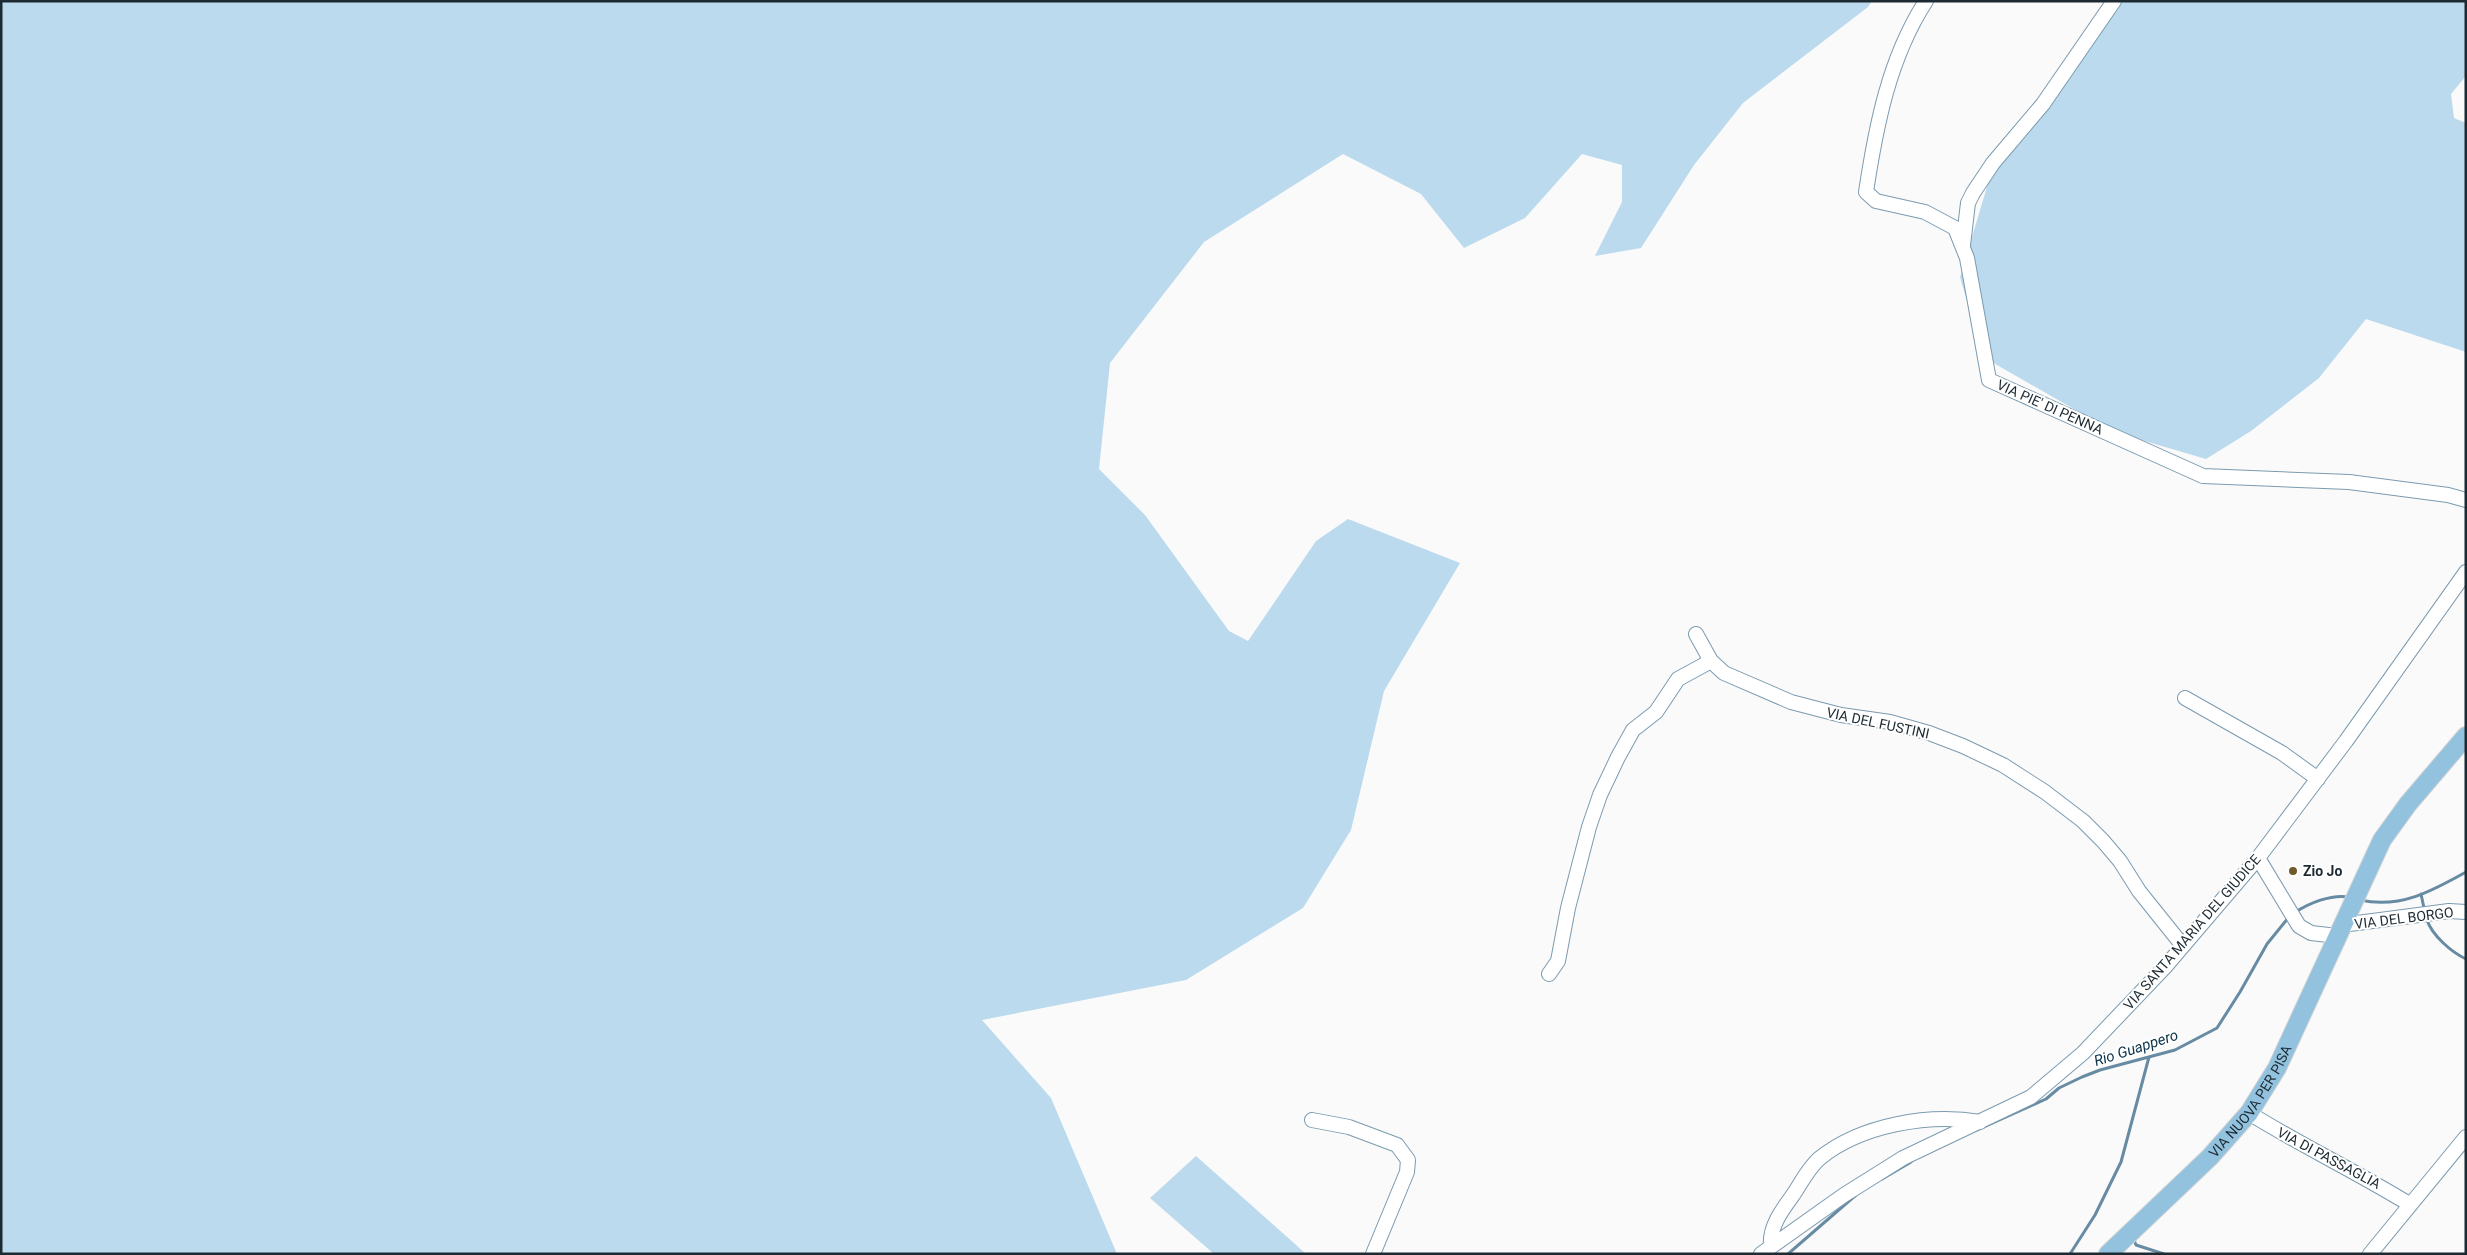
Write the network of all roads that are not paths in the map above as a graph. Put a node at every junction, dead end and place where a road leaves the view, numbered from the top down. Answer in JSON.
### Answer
{"nodes":[{"id":1,"x":1926,"y":1,"type":"edge"},
{"id":2,"x":2114,"y":1,"type":"edge"},
{"id":3,"x":1963,"y":247,"type":"junction"},
{"id":4,"x":2466,"y":500,"type":"edge"},
{"id":5,"x":2466,"y":572,"type":"edge"},
{"id":6,"x":1696,"y":634,"type":"dead end"},
{"id":7,"x":1710,"y":661,"type":"junction"},
{"id":8,"x":2185,"y":698,"type":"dead end"},
{"id":9,"x":2466,"y":736,"type":"edge"},
{"id":10,"x":2318,"y":779,"type":"junction"},
{"id":11,"x":2258,"y":858,"type":"junction"},
{"id":12,"x":2466,"y":912,"type":"edge"},
{"id":13,"x":2342,"y":926,"type":"junction"},
{"id":14,"x":2183,"y":946,"type":"junction"},
{"id":15,"x":1549,"y":974,"type":"dead end"},
{"id":16,"x":2249,"y":1113,"type":"junction"},
{"id":17,"x":1312,"y":1120,"type":"dead end"},
{"id":18,"x":1980,"y":1122,"type":"junction"},
{"id":19,"x":2466,"y":1137,"type":"edge"},
{"id":20,"x":2409,"y":1204,"type":"junction"},
{"id":21,"x":1766,"y":1250,"type":"edge"},
{"id":22,"x":1373,"y":1254,"type":"edge"},
{"id":23,"x":2108,"y":1254,"type":"edge"},
{"id":24,"x":2370,"y":1254,"type":"edge"}],
"edges":[{"from":1,"to":3,"type":"street","name":"VIA PIE' DI PENNA"},
{"from":2,"to":3,"type":"street"},
{"from":3,"to":4,"type":"street","name":"VIA PIE' DI PENNA"},
{"from":5,"to":10,"type":"street","name":"VIA SANTA MARIA DEL GIUDICE"},
{"from":6,"to":7,"type":"street","name":"VIA DEL FUSTINI"},
{"from":7,"to":14,"type":"street","name":"VIA DEL FUSTINI"},
{"from":7,"to":15,"type":"street"},
{"from":8,"to":10,"type":"street"},
{"from":9,"to":13,"type":"main road","name":"VIA NUOVA PER PISA"},
{"from":10,"to":11,"type":"street","name":"VIA SANTA MARIA DEL GIUDICE"},
{"from":11,"to":13,"type":"street","name":"VIA DEL BORGO"},
{"from":11,"to":14,"type":"street","name":"VIA SANTA MARIA DEL GIUDICE"},
{"from":12,"to":13,"type":"street","name":"VIA DEL BORGO"},
{"from":13,"to":16,"type":"main road","name":"VIA NUOVA PER PISA"},
{"from":14,"to":18,"type":"street","name":"VIA SANTA MARIA DEL GIUDICE"},
{"from":16,"to":20,"type":"street","name":"VIA DI PASSAGLIA"},
{"from":16,"to":23,"type":"main road","name":"VIA NUOVA PER PISA"},
{"from":17,"to":22,"type":"street"},
{"from":18,"to":21,"type":"street","name":"VIA SANTA MARIA DEL GIUDICE"},
{"from":18,"to":21,"type":"street"},
{"from":19,"to":20,"type":"street"},
{"from":20,"to":24,"type":"street"}]}
